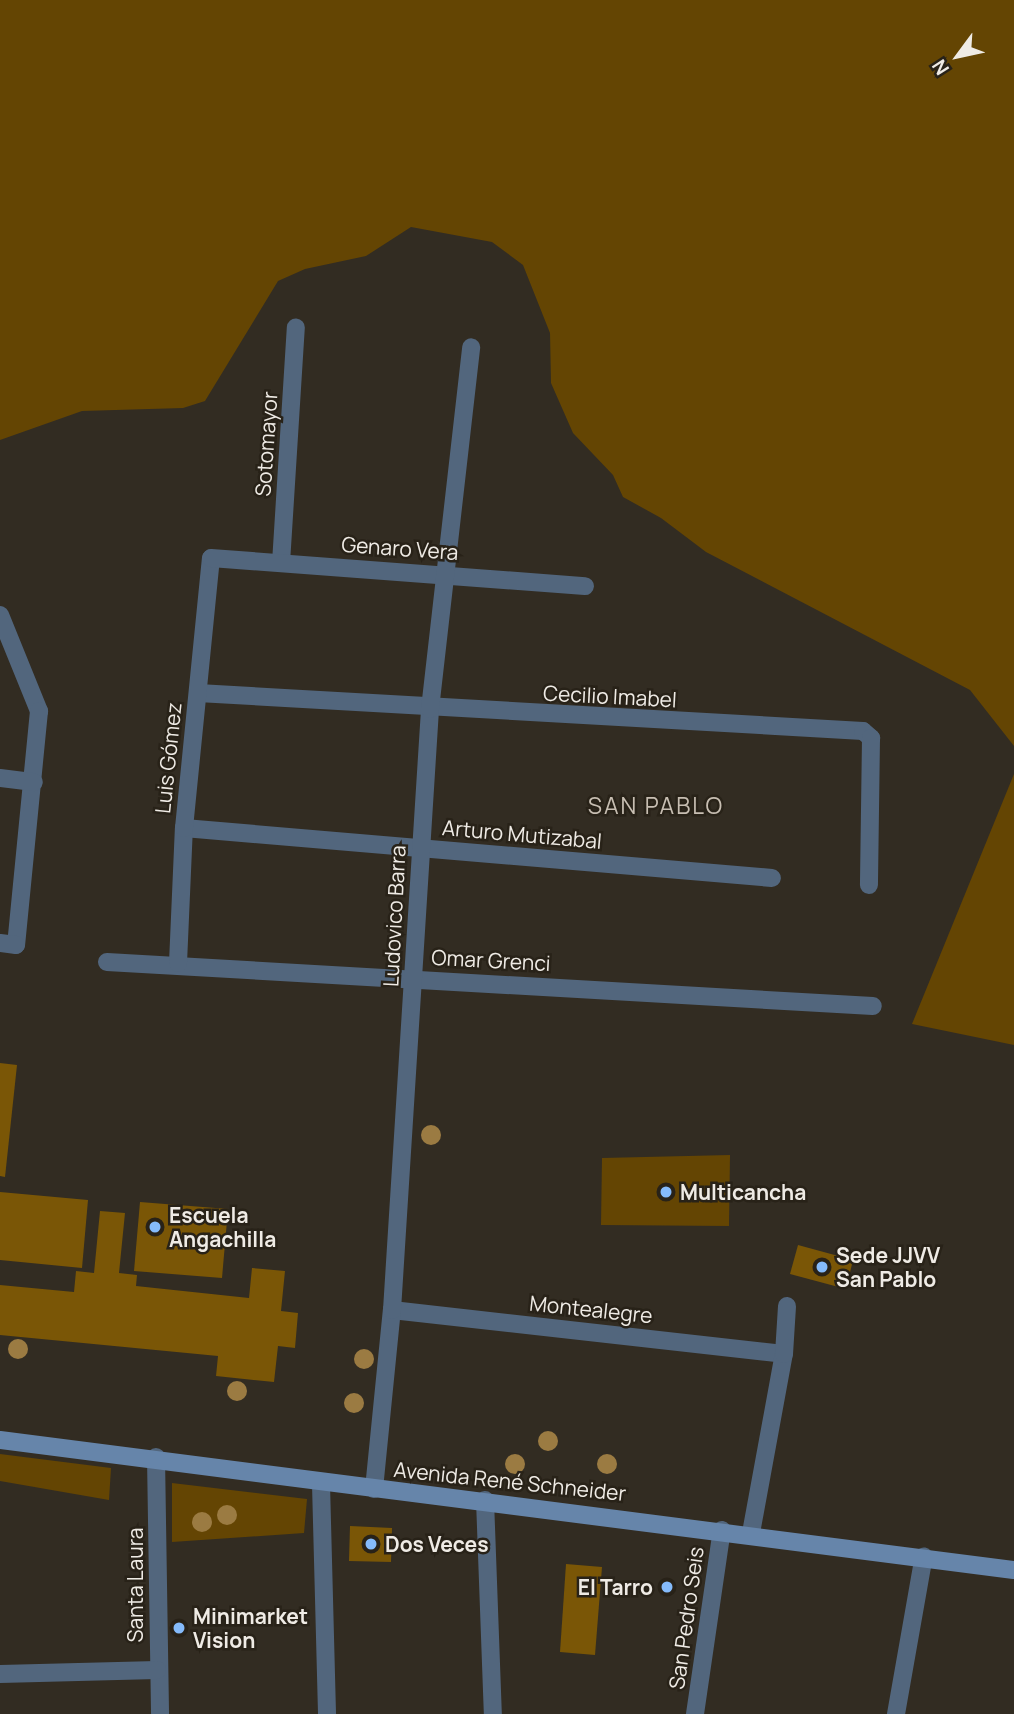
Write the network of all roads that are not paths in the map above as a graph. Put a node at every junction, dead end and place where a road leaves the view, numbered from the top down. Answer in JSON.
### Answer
{"nodes":[{"id":1,"x":296,"y":327,"type":"dead end"},
{"id":2,"x":471,"y":347,"type":"dead end"},
{"id":3,"x":212,"y":558,"type":"joint"},
{"id":4,"x":281,"y":563,"type":"junction"},
{"id":5,"x":443,"y":574,"type":"junction"},
{"id":6,"x":584,"y":586,"type":"dead end"},
{"id":7,"x":0,"y":615,"type":"edge"},
{"id":8,"x":198,"y":694,"type":"junction"},
{"id":9,"x":430,"y":709,"type":"junction"},
{"id":10,"x":0,"y":778,"type":"edge"},
{"id":11,"x":33,"y":782,"type":"junction"},
{"id":12,"x":184,"y":828,"type":"junction"},
{"id":13,"x":421,"y":849,"type":"junction"},
{"id":14,"x":772,"y":878,"type":"dead end"},
{"id":15,"x":869,"y":885,"type":"dead end"},
{"id":16,"x":8,"y":944,"type":"edge"},
{"id":17,"x":107,"y":962,"type":"dead end"},
{"id":18,"x":178,"y":963,"type":"junction"},
{"id":19,"x":414,"y":978,"type":"junction"},
{"id":20,"x":873,"y":1006,"type":"dead end"},
{"id":21,"x":787,"y":1306,"type":"dead end"},
{"id":22,"x":392,"y":1310,"type":"junction"},
{"id":23,"x":784,"y":1354,"type":"junction"},
{"id":24,"x":0,"y":1440,"type":"edge"},
{"id":25,"x":156,"y":1457,"type":"junction"},
{"id":26,"x":321,"y":1484,"type":"junction"},
{"id":27,"x":373,"y":1489,"type":"junction"},
{"id":28,"x":485,"y":1500,"type":"junction"},
{"id":29,"x":722,"y":1530,"type":"junction"},
{"id":30,"x":751,"y":1533,"type":"junction"},
{"id":31,"x":924,"y":1556,"type":"junction"},
{"id":32,"x":1014,"y":1570,"type":"edge"},
{"id":33,"x":157,"y":1670,"type":"junction"},
{"id":34,"x":0,"y":1674,"type":"edge"},
{"id":35,"x":160,"y":1714,"type":"edge"},
{"id":36,"x":327,"y":1714,"type":"edge"},
{"id":37,"x":493,"y":1714,"type":"edge"},
{"id":38,"x":695,"y":1714,"type":"edge"},
{"id":39,"x":896,"y":1714,"type":"edge"}],
"edges":[{"from":1,"to":4,"type":"street","name":"Sotomayor"},
{"from":2,"to":5,"type":"street","name":"Ludovico Barra"},
{"from":3,"to":4,"type":"street","name":"Genaro Vera"},
{"from":3,"to":8,"type":"street","name":"Luis Gómez"},
{"from":4,"to":5,"type":"street","name":"Genaro Vera"},
{"from":5,"to":6,"type":"street","name":"Genaro Vera"},
{"from":5,"to":9,"type":"street","name":"Ludovico Barra"},
{"from":7,"to":11,"type":"street"},
{"from":8,"to":9,"type":"street","name":"Cecilio Imabel"},
{"from":8,"to":12,"type":"street","name":"Luis Gómez"},
{"from":9,"to":13,"type":"street","name":"Ludovico Barra"},
{"from":9,"to":15,"type":"street","name":"Cecilio Imabel"},
{"from":10,"to":11,"type":"street"},
{"from":11,"to":16,"type":"street"},
{"from":12,"to":13,"type":"street","name":"Arturo Mutizabal"},
{"from":12,"to":18,"type":"street","name":"Luis Gómez"},
{"from":13,"to":14,"type":"street","name":"Arturo Mutizabal"},
{"from":13,"to":19,"type":"street","name":"Ludovico Barra"},
{"from":17,"to":18,"type":"street","name":"Omar Grenci"},
{"from":18,"to":19,"type":"street","name":"Omar Grenci"},
{"from":19,"to":20,"type":"street","name":"Omar Grenci"},
{"from":19,"to":22,"type":"street","name":"Ludovico Barra"},
{"from":21,"to":23,"type":"street"},
{"from":22,"to":23,"type":"street","name":"Montealegre"},
{"from":22,"to":27,"type":"street","name":"Ludovico Barra"},
{"from":23,"to":30,"type":"street"},
{"from":24,"to":25,"type":"main road","name":"Avenida René Schneider"},
{"from":25,"to":26,"type":"main road","name":"Avenida René Schneider"},
{"from":25,"to":33,"type":"street","name":"Santa Laura"},
{"from":26,"to":27,"type":"main road","name":"Avenida René Schneider"},
{"from":26,"to":36,"type":"street"},
{"from":27,"to":28,"type":"main road","name":"Avenida René Schneider"},
{"from":28,"to":29,"type":"main road","name":"Avenida René Schneider"},
{"from":28,"to":37,"type":"street"},
{"from":29,"to":30,"type":"main road","name":"Avenida René Schneider"},
{"from":29,"to":38,"type":"street","name":"San Pedro Seis"},
{"from":30,"to":31,"type":"main road","name":"Avenida René Schneider"},
{"from":31,"to":32,"type":"main road","name":"Avenida René Schneider"},
{"from":31,"to":39,"type":"street"},
{"from":33,"to":34,"type":"street"},
{"from":33,"to":35,"type":"street","name":"Santa Laura"}]}
